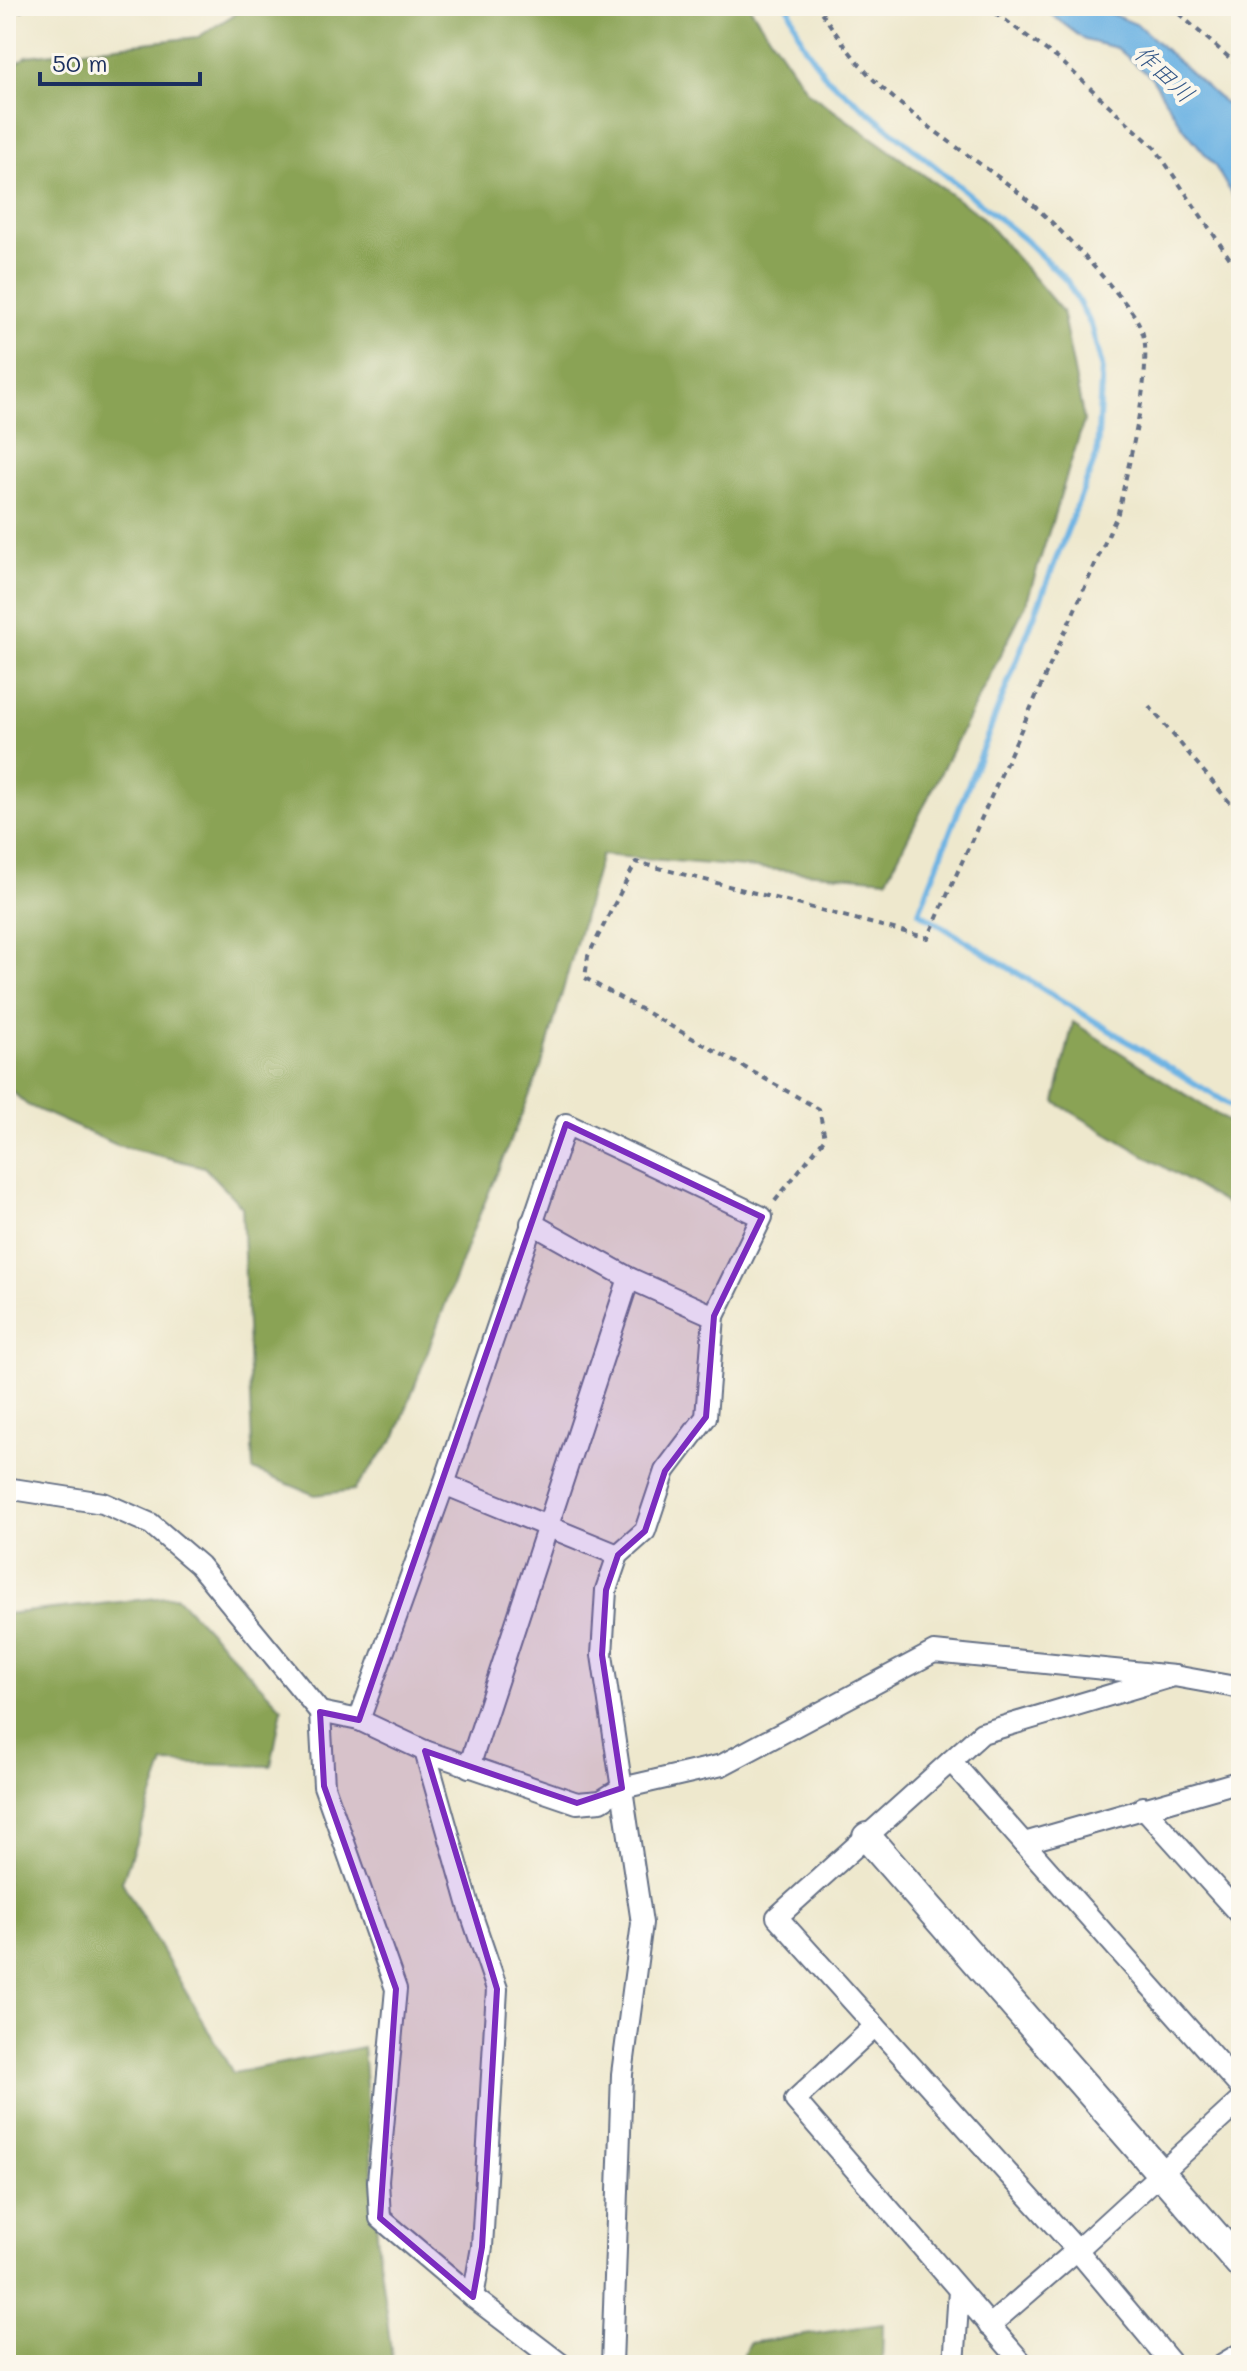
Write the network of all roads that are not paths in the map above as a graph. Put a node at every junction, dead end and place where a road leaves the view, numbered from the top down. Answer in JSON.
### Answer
{"nodes":[{"id":1,"x":531,"y":1223,"type":"junction"},
{"id":2,"x":629,"y":1278,"type":"junction"},
{"id":3,"x":714,"y":1316,"type":"junction"},
{"id":4,"x":444,"y":1484,"type":"junction"},
{"id":5,"x":6,"y":1488,"type":"edge"},
{"id":6,"x":548,"y":1525,"type":"junction"},
{"id":7,"x":618,"y":1555,"type":"junction"},
{"id":8,"x":1174,"y":1676,"type":"junction"},
{"id":9,"x":1241,"y":1688,"type":"edge"},
{"id":10,"x":320,"y":1712,"type":"junction"},
{"id":11,"x":359,"y":1720,"type":"junction"},
{"id":12,"x":425,"y":1751,"type":"junction"},
{"id":13,"x":951,"y":1761,"type":"junction"},
{"id":14,"x":469,"y":1767,"type":"junction"},
{"id":15,"x":1241,"y":1781,"type":"edge"},
{"id":16,"x":622,"y":1788,"type":"junction"},
{"id":17,"x":1143,"y":1807,"type":"junction"},
{"id":18,"x":867,"y":1837,"type":"junction"},
{"id":19,"x":1024,"y":1843,"type":"junction"},
{"id":20,"x":1241,"y":1916,"type":"edge"},
{"id":21,"x":875,"y":2026,"type":"junction"},
{"id":22,"x":1241,"y":2088,"type":"edge"},
{"id":23,"x":1241,"y":2100,"type":"edge"},
{"id":24,"x":1161,"y":2175,"type":"junction"},
{"id":25,"x":1077,"y":2250,"type":"junction"},
{"id":26,"x":1241,"y":2265,"type":"edge"},
{"id":27,"x":959,"y":2291,"type":"junction"},
{"id":28,"x":473,"y":2297,"type":"junction"},
{"id":29,"x":989,"y":2326,"type":"junction"},
{"id":30,"x":1241,"y":2353,"type":"edge"},
{"id":31,"x":1017,"y":2363,"type":"edge"},
{"id":32,"x":562,"y":2365,"type":"edge"},
{"id":33,"x":612,"y":2365,"type":"edge"},
{"id":34,"x":954,"y":2365,"type":"edge"},
{"id":35,"x":1173,"y":2365,"type":"edge"},
{"id":36,"x":1221,"y":2365,"type":"edge"}],
"edges":[{"from":1,"to":2,"type":"street"},
{"from":1,"to":3,"type":"street"},
{"from":1,"to":4,"type":"street"},
{"from":2,"to":3,"type":"street"},
{"from":2,"to":6,"type":"street"},
{"from":3,"to":7,"type":"street"},
{"from":4,"to":6,"type":"street"},
{"from":4,"to":11,"type":"street"},
{"from":5,"to":10,"type":"street"},
{"from":6,"to":7,"type":"street"},
{"from":6,"to":14,"type":"street"},
{"from":7,"to":16,"type":"street"},
{"from":8,"to":9,"type":"street"},
{"from":8,"to":13,"type":"street"},
{"from":8,"to":16,"type":"street"},
{"from":10,"to":11,"type":"street"},
{"from":10,"to":28,"type":"street"},
{"from":11,"to":12,"type":"street"},
{"from":12,"to":14,"type":"street"},
{"from":12,"to":28,"type":"street"},
{"from":13,"to":18,"type":"street"},
{"from":13,"to":19,"type":"street"},
{"from":14,"to":16,"type":"street"},
{"from":15,"to":17,"type":"street"},
{"from":16,"to":33,"type":"street"},
{"from":17,"to":19,"type":"street"},
{"from":17,"to":20,"type":"street"},
{"from":18,"to":21,"type":"street"},
{"from":18,"to":24,"type":"street"},
{"from":19,"to":22,"type":"street"},
{"from":21,"to":25,"type":"street"},
{"from":21,"to":27,"type":"street"},
{"from":23,"to":24,"type":"street"},
{"from":24,"to":25,"type":"street"},
{"from":24,"to":26,"type":"street"},
{"from":25,"to":29,"type":"street"},
{"from":25,"to":35,"type":"street"},
{"from":27,"to":29,"type":"street"},
{"from":27,"to":34,"type":"street"},
{"from":28,"to":32,"type":"street"},
{"from":29,"to":31,"type":"street"},
{"from":30,"to":36,"type":"street"}]}
